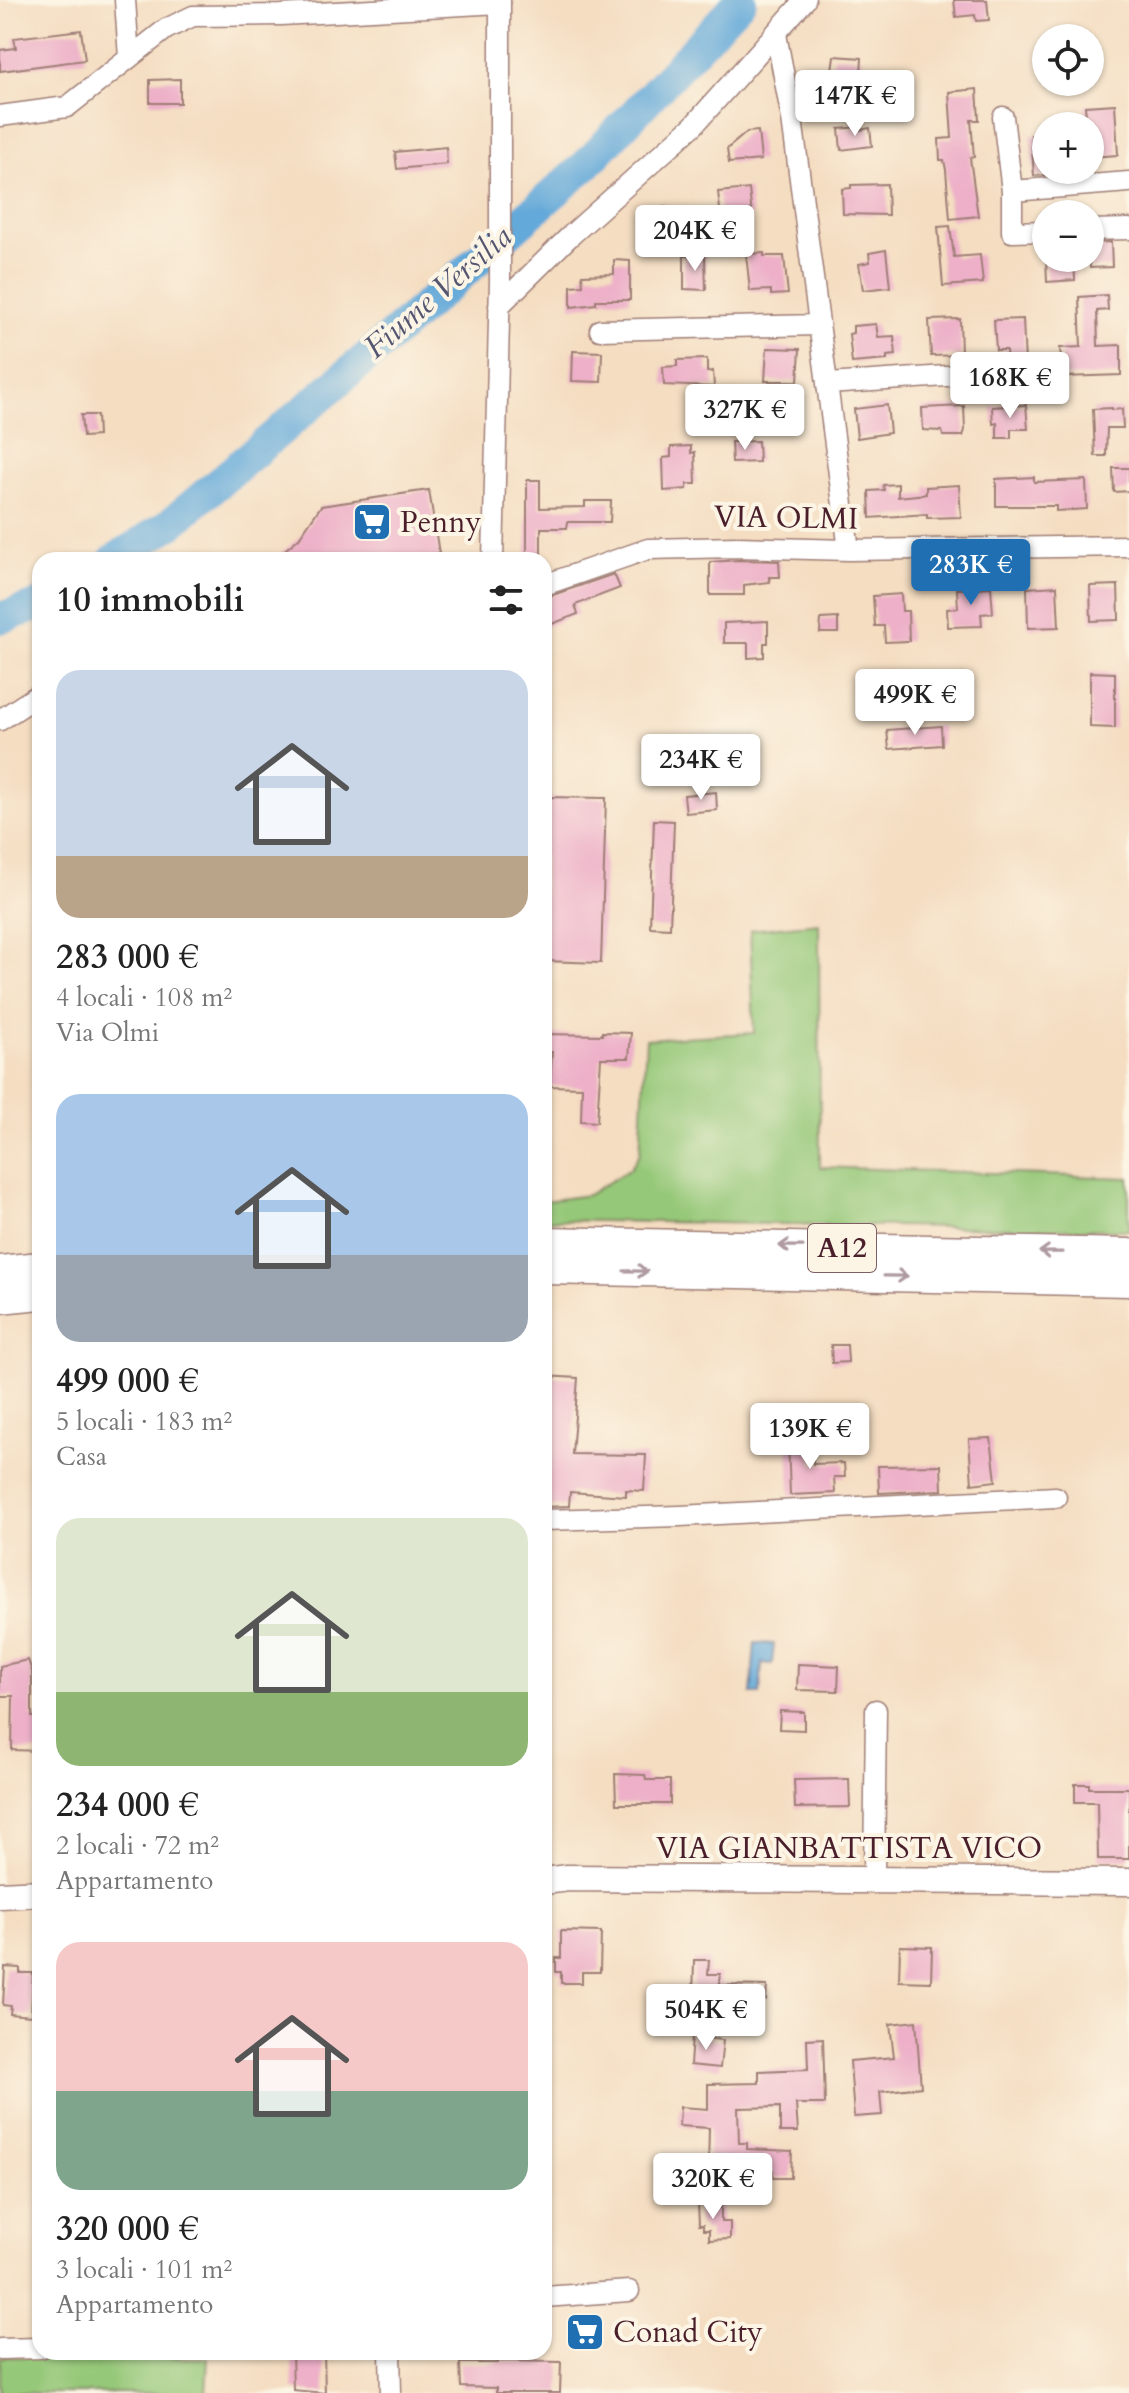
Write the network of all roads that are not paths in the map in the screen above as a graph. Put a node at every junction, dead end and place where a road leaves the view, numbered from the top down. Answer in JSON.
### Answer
{"nodes":[{"id":1,"x":125,"y":0,"type":"edge"},
{"id":2,"x":805,"y":0,"type":"edge"},
{"id":3,"x":500,"y":2,"type":"edge"},
{"id":4,"x":281,"y":7,"type":"edge"},
{"id":5,"x":776,"y":34,"type":"junction"},
{"id":6,"x":129,"y":58,"type":"junction"},
{"id":7,"x":0,"y":116,"type":"edge"},
{"id":8,"x":1003,"y":117,"type":"dead end"},
{"id":9,"x":1129,"y":182,"type":"edge"},
{"id":10,"x":1012,"y":191,"type":"junction"},
{"id":11,"x":1129,"y":229,"type":"edge"},
{"id":12,"x":1104,"y":230,"type":"edge"},
{"id":13,"x":1032,"y":231,"type":"edge"},
{"id":14,"x":499,"y":306,"type":"junction"},
{"id":15,"x":819,"y":325,"type":"junction"},
{"id":16,"x":600,"y":330,"type":"dead end"},
{"id":17,"x":976,"y":374,"type":"dead end"},
{"id":18,"x":828,"y":384,"type":"junction"},
{"id":19,"x":1129,"y":546,"type":"edge"},
{"id":20,"x":849,"y":550,"type":"junction"},
{"id":21,"x":493,"y":552,"type":"edge"},
{"id":22,"x":552,"y":582,"type":"edge"},
{"id":23,"x":32,"y":699,"type":"edge"},
{"id":24,"x":0,"y":720,"type":"edge"},
{"id":25,"x":1129,"y":1254,"type":"edge"},
{"id":26,"x":552,"y":1255,"type":"edge"},
{"id":27,"x":552,"y":1255,"type":"edge"},
{"id":28,"x":32,"y":1268,"type":"edge"},
{"id":29,"x":0,"y":1271,"type":"edge"},
{"id":30,"x":1129,"y":1281,"type":"edge"},
{"id":31,"x":32,"y":1295,"type":"edge"},
{"id":32,"x":0,"y":1298,"type":"edge"},
{"id":33,"x":1056,"y":1497,"type":"dead end"},
{"id":34,"x":552,"y":1520,"type":"edge"},
{"id":35,"x":876,"y":1710,"type":"dead end"},
{"id":36,"x":552,"y":1878,"type":"edge"},
{"id":37,"x":874,"y":1879,"type":"junction"},
{"id":38,"x":1129,"y":1882,"type":"edge"},
{"id":39,"x":32,"y":1893,"type":"edge"},
{"id":40,"x":0,"y":1895,"type":"edge"},
{"id":41,"x":629,"y":2291,"type":"dead end"},
{"id":42,"x":552,"y":2296,"type":"edge"},
{"id":43,"x":32,"y":2348,"type":"edge"},
{"id":44,"x":0,"y":2349,"type":"edge"},
{"id":45,"x":390,"y":2360,"type":"edge"},
{"id":46,"x":391,"y":2393,"type":"edge"}],
"edges":[{"from":1,"to":6,"type":"street"},
{"from":2,"to":5,"type":"street"},
{"from":3,"to":4,"type":"street"},
{"from":3,"to":14,"type":"street"},
{"from":4,"to":6,"type":"street"},
{"from":5,"to":14,"type":"street"},
{"from":5,"to":15,"type":"street"},
{"from":6,"to":7,"type":"street"},
{"from":8,"to":10,"type":"street"},
{"from":9,"to":10,"type":"street"},
{"from":10,"to":13,"type":"street"},
{"from":11,"to":12,"type":"street"},
{"from":14,"to":21,"type":"street"},
{"from":15,"to":16,"type":"street"},
{"from":15,"to":18,"type":"street"},
{"from":17,"to":18,"type":"street"},
{"from":18,"to":20,"type":"street"},
{"from":19,"to":20,"type":"street","name":"VIA OLMI"},
{"from":20,"to":22,"type":"street","name":"VIA OLMI"},
{"from":23,"to":24,"type":"street"},
{"from":25,"to":26,"type":"highway","number":"A12","one_way":true},
{"from":27,"to":30,"type":"highway","number":"A12","one_way":true},
{"from":28,"to":29,"type":"highway"},
{"from":31,"to":32,"type":"highway"},
{"from":33,"to":34,"type":"street"},
{"from":35,"to":37,"type":"street"},
{"from":36,"to":37,"type":"main road","name":"VIA GIANBATTISTA VICO"},
{"from":37,"to":38,"type":"main road","name":"VIA GIANBATTISTA VICO"},
{"from":39,"to":40,"type":"main road"},
{"from":41,"to":42,"type":"street"},
{"from":43,"to":44,"type":"street"},
{"from":45,"to":46,"type":"street"}]}
